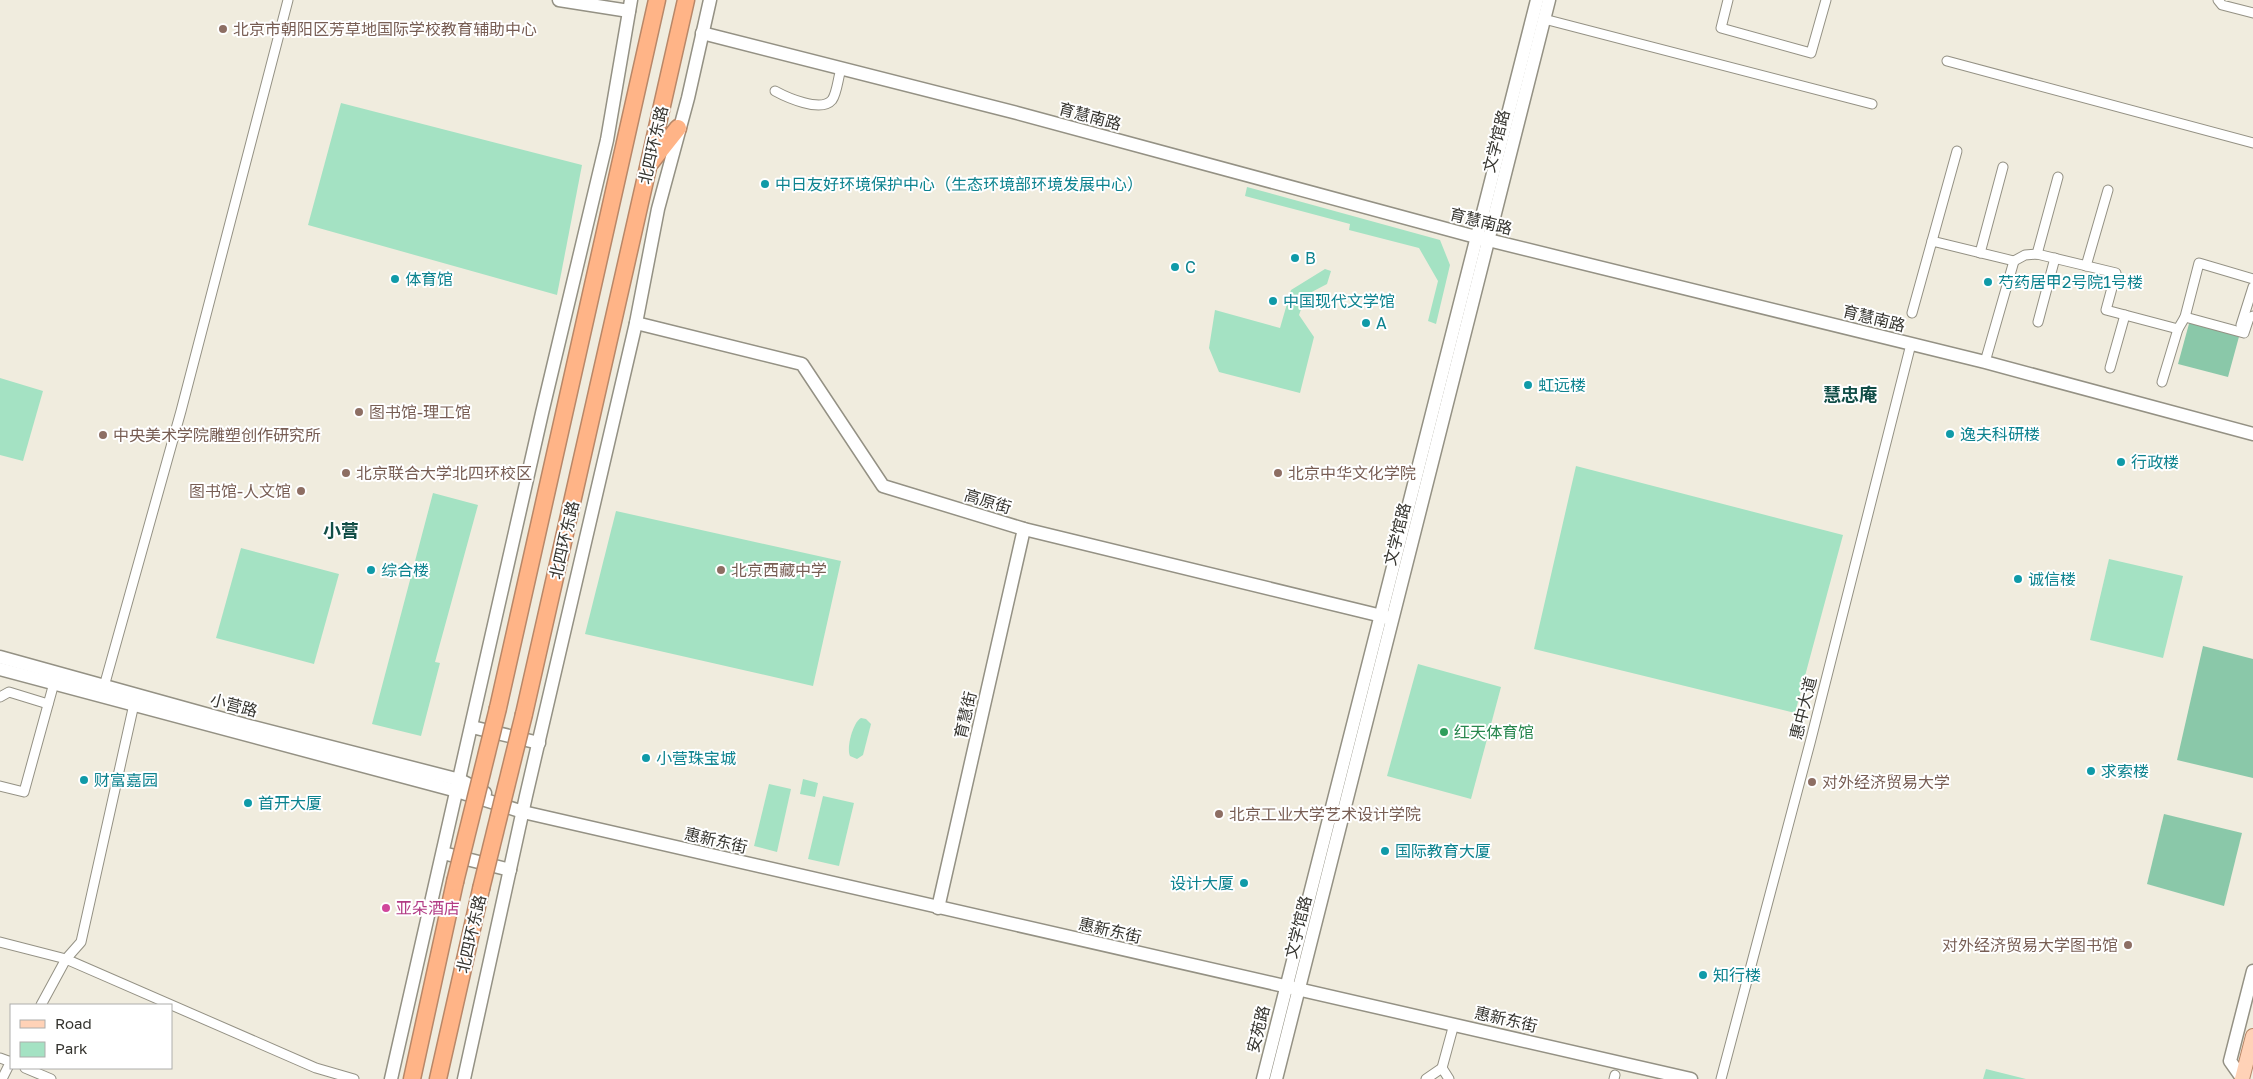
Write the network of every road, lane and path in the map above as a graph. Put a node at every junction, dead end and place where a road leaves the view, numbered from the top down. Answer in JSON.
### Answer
{"nodes":[{"id":1,"x":288,"y":0,"type":"edge"},
{"id":2,"x":559,"y":0,"type":"edge"},
{"id":3,"x":657,"y":0,"type":"edge"},
{"id":4,"x":686,"y":0,"type":"edge"},
{"id":5,"x":710,"y":0,"type":"edge"},
{"id":6,"x":1537,"y":0,"type":"edge"},
{"id":7,"x":1549,"y":0,"type":"edge"},
{"id":8,"x":1728,"y":0,"type":"edge"},
{"id":9,"x":1826,"y":0,"type":"edge"},
{"id":10,"x":2218,"y":0,"type":"edge"},
{"id":11,"x":630,"y":5,"type":"edge"},
{"id":12,"x":2253,"y":13,"type":"edge"},
{"id":13,"x":1544,"y":19,"type":"junction"},
{"id":14,"x":702,"y":33,"type":"junction"},
{"id":15,"x":1947,"y":61,"type":"dead end"},
{"id":16,"x":841,"y":69,"type":"junction"},
{"id":17,"x":775,"y":91,"type":"dead end"},
{"id":18,"x":1872,"y":104,"type":"dead end"},
{"id":19,"x":678,"y":128,"type":"junction"},
{"id":20,"x":2253,"y":143,"type":"edge"},
{"id":21,"x":1957,"y":151,"type":"dead end"},
{"id":22,"x":648,"y":166,"type":"junction"},
{"id":23,"x":2004,"y":167,"type":"dead end"},
{"id":24,"x":2058,"y":177,"type":"dead end"},
{"id":25,"x":2108,"y":190,"type":"dead end"},
{"id":26,"x":1482,"y":238,"type":"junction"},
{"id":27,"x":1932,"y":241,"type":"junction"},
{"id":28,"x":1980,"y":253,"type":"junction"},
{"id":29,"x":2037,"y":254,"type":"junction"},
{"id":30,"x":2055,"y":258,"type":"junction"},
{"id":31,"x":2014,"y":261,"type":"junction"},
{"id":32,"x":2086,"y":266,"type":"junction"},
{"id":33,"x":2253,"y":279,"type":"edge"},
{"id":34,"x":2253,"y":287,"type":"edge"},
{"id":35,"x":1912,"y":313,"type":"dead end"},
{"id":36,"x":2125,"y":314,"type":"junction"},
{"id":37,"x":2253,"y":316,"type":"edge"},
{"id":38,"x":2185,"y":317,"type":"junction"},
{"id":39,"x":2038,"y":322,"type":"dead end"},
{"id":40,"x":636,"y":323,"type":"junction"},
{"id":41,"x":2178,"y":329,"type":"junction"},
{"id":42,"x":2240,"y":332,"type":"junction"},
{"id":43,"x":1911,"y":344,"type":"junction"},
{"id":44,"x":1985,"y":362,"type":"junction"},
{"id":45,"x":2110,"y":368,"type":"dead end"},
{"id":46,"x":2162,"y":382,"type":"dead end"},
{"id":47,"x":2253,"y":434,"type":"edge"},
{"id":48,"x":1024,"y":529,"type":"junction"},
{"id":49,"x":1380,"y":615,"type":"junction"},
{"id":50,"x":1392,"y":618,"type":"junction"},
{"id":51,"x":0,"y":657,"type":"edge"},
{"id":52,"x":0,"y":669,"type":"edge"},
{"id":53,"x":54,"y":683,"type":"junction"},
{"id":54,"x":102,"y":690,"type":"junction"},
{"id":55,"x":126,"y":692,"type":"junction"},
{"id":56,"x":0,"y":697,"type":"edge"},
{"id":57,"x":48,"y":704,"type":"junction"},
{"id":58,"x":134,"y":704,"type":"junction"},
{"id":59,"x":472,"y":727,"type":"junction"},
{"id":60,"x":538,"y":743,"type":"junction"},
{"id":61,"x":0,"y":786,"type":"edge"},
{"id":62,"x":458,"y":786,"type":"junction"},
{"id":63,"x":522,"y":812,"type":"junction"},
{"id":64,"x":443,"y":853,"type":"junction"},
{"id":65,"x":510,"y":870,"type":"junction"},
{"id":66,"x":938,"y":908,"type":"junction"},
{"id":67,"x":0,"y":942,"type":"edge"},
{"id":68,"x":66,"y":959,"type":"junction"},
{"id":69,"x":2253,"y":971,"type":"edge"},
{"id":70,"x":1285,"y":986,"type":"junction"},
{"id":71,"x":1299,"y":989,"type":"junction"},
{"id":72,"x":42,"y":1004,"type":"edge"},
{"id":73,"x":169,"y":1004,"type":"edge"},
{"id":74,"x":172,"y":1005,"type":"edge"},
{"id":75,"x":1454,"y":1024,"type":"junction"},
{"id":76,"x":2253,"y":1036,"type":"edge"},
{"id":77,"x":10,"y":1063,"type":"edge"},
{"id":78,"x":1442,"y":1068,"type":"junction"},
{"id":79,"x":27,"y":1069,"type":"edge"},
{"id":80,"x":2,"y":1079,"type":"edge"},
{"id":81,"x":51,"y":1079,"type":"edge"},
{"id":82,"x":354,"y":1079,"type":"edge"},
{"id":83,"x":391,"y":1079,"type":"edge"},
{"id":84,"x":412,"y":1079,"type":"edge"},
{"id":85,"x":438,"y":1079,"type":"edge"},
{"id":86,"x":464,"y":1079,"type":"edge"},
{"id":87,"x":1263,"y":1079,"type":"edge"},
{"id":88,"x":1276,"y":1079,"type":"edge"},
{"id":89,"x":1426,"y":1079,"type":"edge"},
{"id":90,"x":1449,"y":1079,"type":"edge"},
{"id":91,"x":1691,"y":1079,"type":"edge"},
{"id":92,"x":1720,"y":1079,"type":"edge"},
{"id":93,"x":2242,"y":1079,"type":"edge"}],
"edges":[{"from":1,"to":54,"type":"street"},
{"from":2,"to":11,"type":"street"},
{"from":3,"to":84,"type":"highway","name":"北四环东路","bridge":true},
{"from":4,"to":22,"type":"highway","name":"北四环东路"},
{"from":5,"to":14,"type":"street","name":"北四环东路"},
{"from":6,"to":26,"type":"street","name":"文学馆路"},
{"from":7,"to":13,"type":"street","name":"文学馆路"},
{"from":8,"to":9,"type":"street"},
{"from":10,"to":12,"type":"street"},
{"from":11,"to":59,"type":"street"},
{"from":13,"to":18,"type":"street"},
{"from":13,"to":26,"type":"street","name":"文学馆路"},
{"from":14,"to":16,"type":"street","name":"育慧南路"},
{"from":14,"to":19,"type":"street","name":"北四环东路"},
{"from":15,"to":20,"type":"street"},
{"from":16,"to":17,"type":"street"},
{"from":16,"to":26,"type":"street","name":"育慧南路"},
{"from":19,"to":22,"type":"highway"},
{"from":19,"to":40,"type":"street","name":"北四环东路"},
{"from":21,"to":27,"type":"street"},
{"from":22,"to":85,"type":"highway","name":"北四环东路","bridge":true},
{"from":23,"to":28,"type":"street"},
{"from":24,"to":29,"type":"street"},
{"from":25,"to":32,"type":"street"},
{"from":26,"to":43,"type":"street","name":"育慧南路"},
{"from":26,"to":49,"type":"street","name":"文学馆路"},
{"from":26,"to":50,"type":"street","name":"文学馆路"},
{"from":27,"to":28,"type":"street"},
{"from":27,"to":35,"type":"street"},
{"from":28,"to":31,"type":"street"},
{"from":29,"to":30,"type":"street"},
{"from":29,"to":31,"type":"street"},
{"from":30,"to":32,"type":"street"},
{"from":30,"to":39,"type":"street"},
{"from":31,"to":44,"type":"street"},
{"from":32,"to":36,"type":"street"},
{"from":33,"to":38,"type":"street"},
{"from":34,"to":42,"type":"street"},
{"from":36,"to":41,"type":"street"},
{"from":36,"to":45,"type":"street"},
{"from":37,"to":42,"type":"street"},
{"from":38,"to":41,"type":"street"},
{"from":38,"to":42,"type":"street"},
{"from":40,"to":48,"type":"street","name":"高原街"},
{"from":40,"to":60,"type":"street","name":"北四环东路"},
{"from":41,"to":46,"type":"street"},
{"from":43,"to":44,"type":"street","name":"育慧南路"},
{"from":43,"to":92,"type":"street","name":"惠中大道"},
{"from":44,"to":47,"type":"street","name":"育慧南路"},
{"from":48,"to":49,"type":"street","name":"高原街"},
{"from":48,"to":66,"type":"street","name":"育慧街"},
{"from":49,"to":50,"type":"street","name":"高原街"},
{"from":49,"to":70,"type":"street","name":"文学馆路"},
{"from":50,"to":71,"type":"street","name":"文学馆路"},
{"from":51,"to":54,"type":"street","name":"小营路"},
{"from":52,"to":53,"type":"street","name":"小营路"},
{"from":53,"to":54,"type":"street","name":"小营路"},
{"from":53,"to":57,"type":"street"},
{"from":54,"to":55,"type":"street","name":"小营路"},
{"from":54,"to":58,"type":"street","name":"小营路"},
{"from":55,"to":58,"type":"street"},
{"from":55,"to":62,"type":"street","name":"小营路"},
{"from":56,"to":57,"type":"street"},
{"from":57,"to":61,"type":"street"},
{"from":58,"to":62,"type":"street","name":"小营路"},
{"from":58,"to":68,"type":"street"},
{"from":59,"to":60,"type":"street"},
{"from":59,"to":62,"type":"street"},
{"from":60,"to":63,"type":"street","name":"北四环东路"},
{"from":62,"to":63,"type":"street","name":"惠新东街"},
{"from":62,"to":64,"type":"street"},
{"from":63,"to":65,"type":"street","name":"北四环东路"},
{"from":63,"to":66,"type":"street","name":"惠新东街"},
{"from":64,"to":65,"type":"street"},
{"from":64,"to":83,"type":"street"},
{"from":65,"to":86,"type":"street","name":"北四环东路"},
{"from":66,"to":70,"type":"street","name":"惠新东街"},
{"from":67,"to":68,"type":"street"},
{"from":68,"to":72,"type":"street"},
{"from":68,"to":73,"type":"street"},
{"from":69,"to":93,"type":"street"},
{"from":70,"to":71,"type":"street","name":"惠新东街"},
{"from":70,"to":87,"type":"street","name":"安苑路"},
{"from":71,"to":75,"type":"street","name":"惠新东街"},
{"from":71,"to":88,"type":"street","name":"安苑路"},
{"from":74,"to":82,"type":"street"},
{"from":75,"to":78,"type":"street"},
{"from":75,"to":91,"type":"street","name":"惠新东街"},
{"from":76,"to":93,"type":"main road"},
{"from":77,"to":80,"type":"street"},
{"from":78,"to":89,"type":"street"},
{"from":78,"to":90,"type":"street"},
{"from":79,"to":81,"type":"street"}]}
